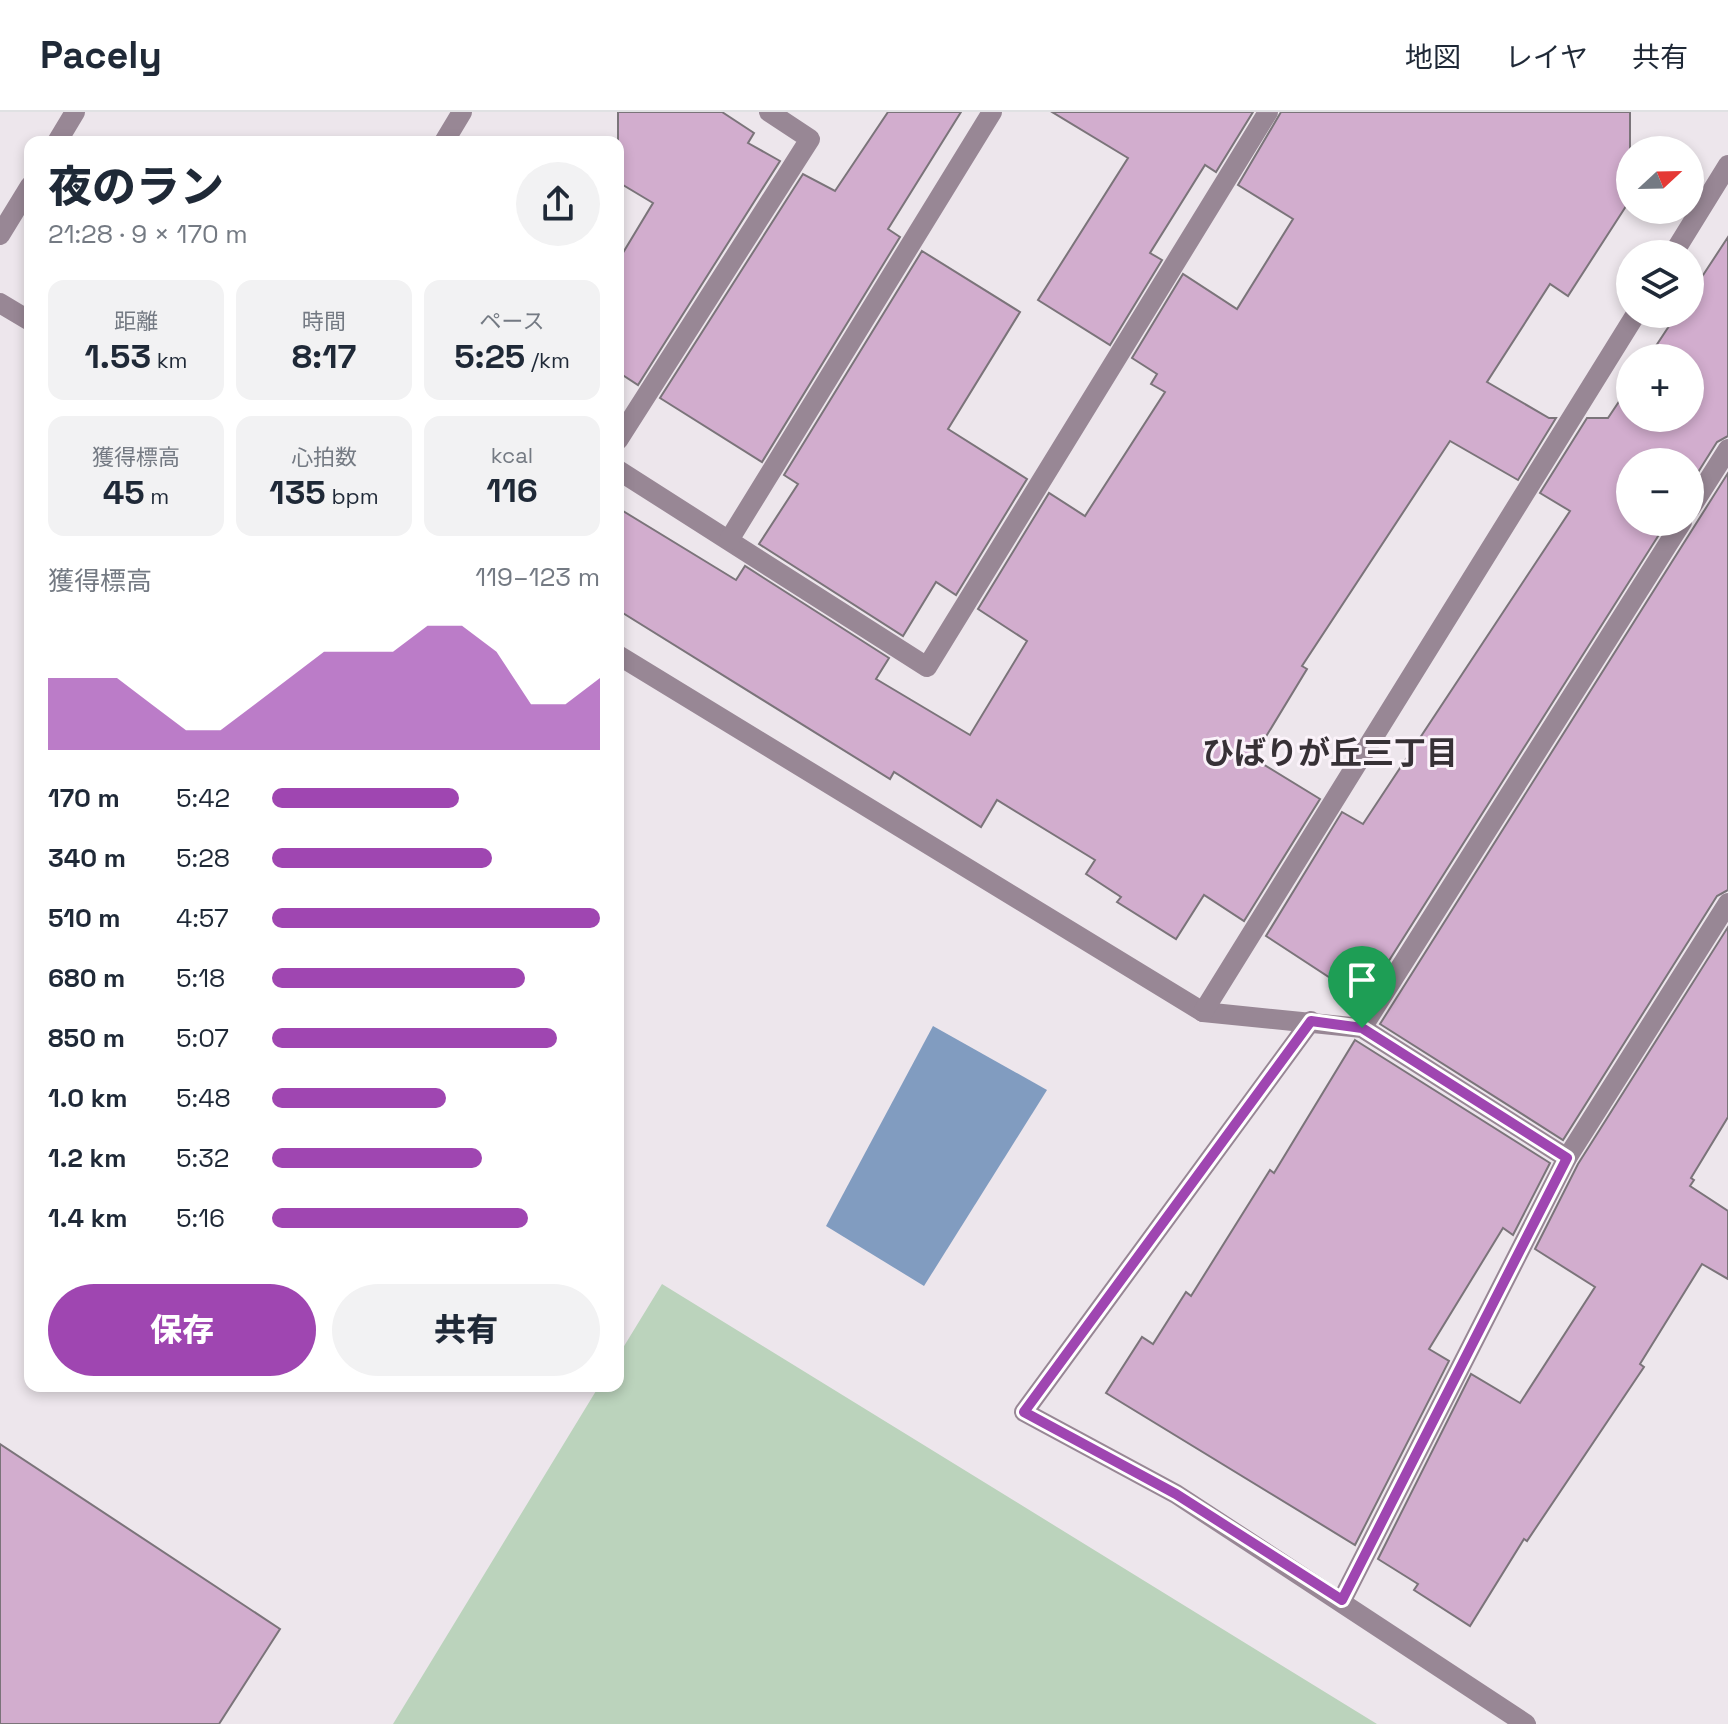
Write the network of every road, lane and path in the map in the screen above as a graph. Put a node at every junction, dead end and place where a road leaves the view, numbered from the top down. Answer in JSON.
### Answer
{"nodes":[{"id":1,"x":75,"y":112,"type":"edge"},
{"id":2,"x":462,"y":112,"type":"edge"},
{"id":3,"x":769,"y":112,"type":"edge"},
{"id":4,"x":992,"y":112,"type":"edge"},
{"id":5,"x":1268,"y":112,"type":"edge"},
{"id":6,"x":61,"y":136,"type":"edge"},
{"id":7,"x":448,"y":136,"type":"edge"},
{"id":8,"x":1728,"y":165,"type":"edge"},
{"id":9,"x":24,"y":196,"type":"edge"},
{"id":10,"x":0,"y":235,"type":"edge"},
{"id":11,"x":1682,"y":240,"type":"edge"},
{"id":12,"x":0,"y":303,"type":"edge"},
{"id":13,"x":24,"y":317,"type":"edge"},
{"id":14,"x":1627,"y":328,"type":"edge"},
{"id":15,"x":624,"y":431,"type":"edge"},
{"id":16,"x":1728,"y":449,"type":"edge"},
{"id":17,"x":624,"y":474,"type":"edge"},
{"id":18,"x":1704,"y":487,"type":"edge"},
{"id":19,"x":1673,"y":536,"type":"edge"},
{"id":20,"x":729,"y":540,"type":"junction"},
{"id":21,"x":624,"y":659,"type":"edge"},
{"id":22,"x":1728,"y":903,"type":"edge"},
{"id":23,"x":1203,"y":1012,"type":"junction"},
{"id":24,"x":1311,"y":1021,"type":"junction"},
{"id":25,"x":1362,"y":1028,"type":"junction"},
{"id":26,"x":1567,"y":1158,"type":"junction"},
{"id":27,"x":1342,"y":1600,"type":"junction"},
{"id":28,"x":1526,"y":1724,"type":"edge"}],
"edges":[{"from":1,"to":6,"type":"street"},
{"from":2,"to":7,"type":"street"},
{"from":3,"to":15,"type":"street"},
{"from":4,"to":20,"type":"street"},
{"from":5,"to":20,"type":"street"},
{"from":8,"to":11,"type":"street"},
{"from":9,"to":10,"type":"street"},
{"from":12,"to":13,"type":"street"},
{"from":14,"to":23,"type":"street"},
{"from":16,"to":18,"type":"street"},
{"from":17,"to":20,"type":"street"},
{"from":19,"to":25,"type":"street"},
{"from":21,"to":23,"type":"street"},
{"from":22,"to":26,"type":"street"},
{"from":23,"to":24,"type":"street"},
{"from":24,"to":25,"type":"street"},
{"from":24,"to":27,"type":"street"},
{"from":25,"to":26,"type":"street"},
{"from":26,"to":27,"type":"street"},
{"from":27,"to":28,"type":"street"}]}
